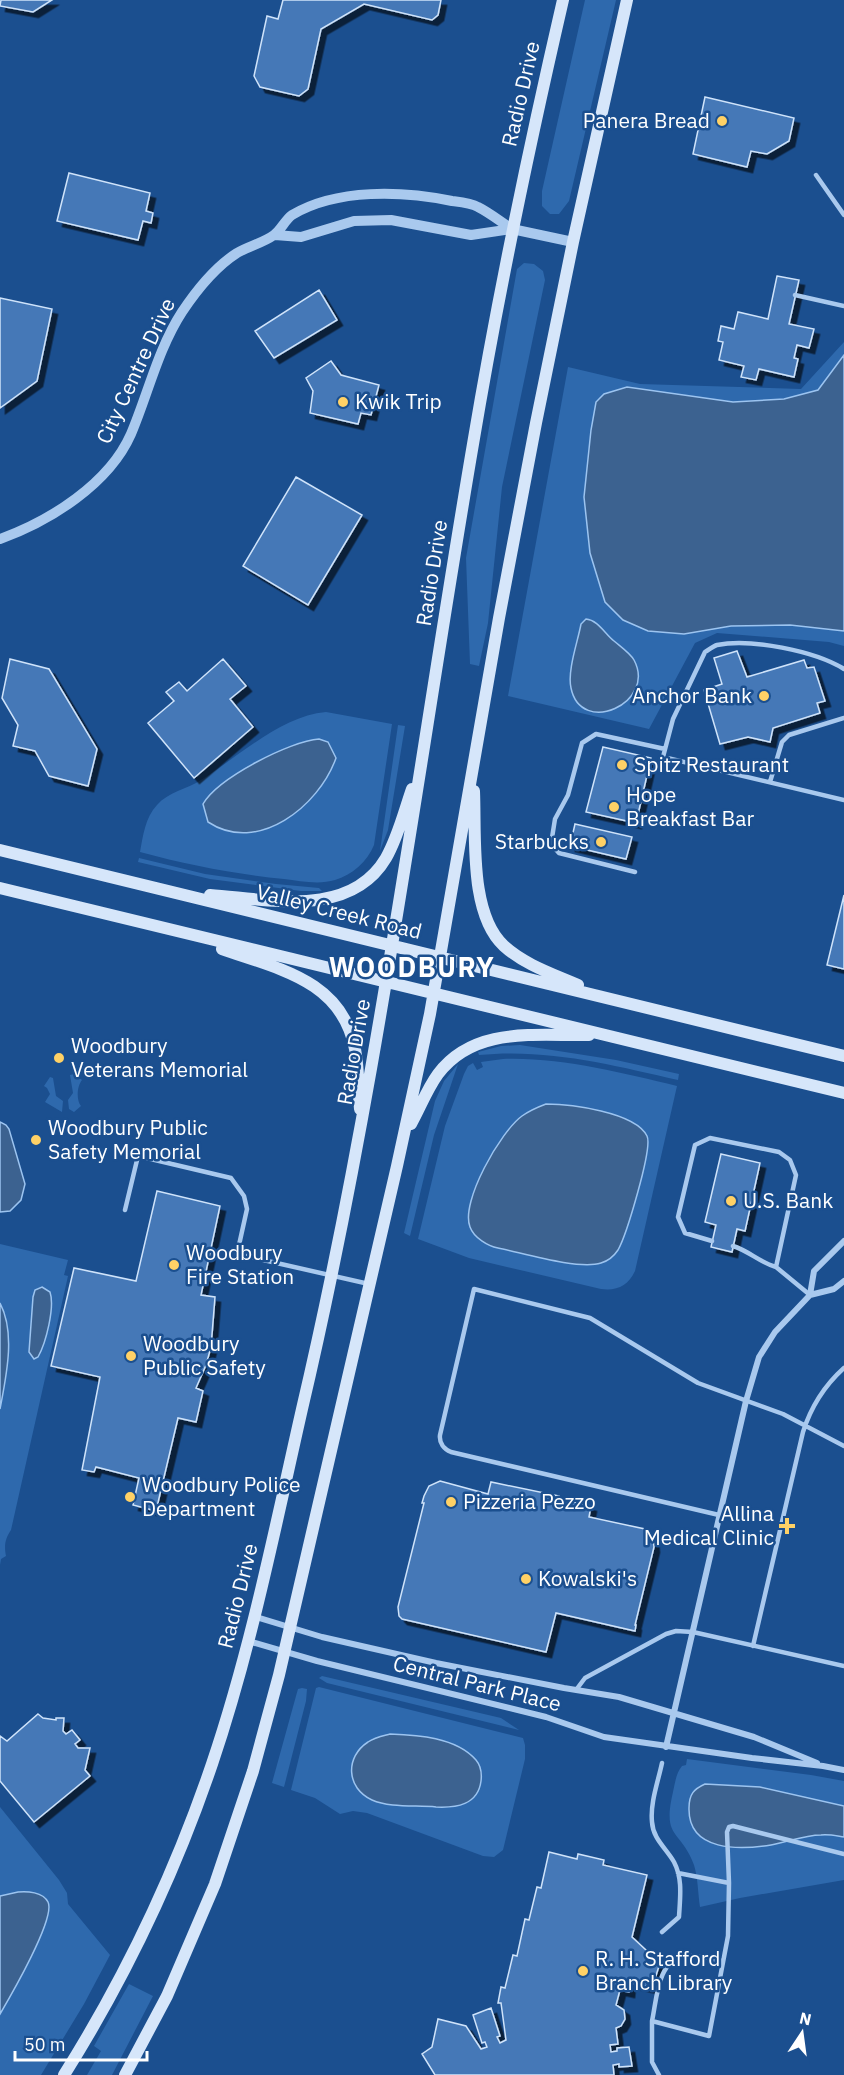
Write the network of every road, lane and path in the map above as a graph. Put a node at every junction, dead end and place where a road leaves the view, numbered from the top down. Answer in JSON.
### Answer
{"nodes":[{"id":1,"x":563,"y":0,"type":"edge"},
{"id":2,"x":627,"y":0,"type":"edge"},
{"id":3,"x":816,"y":175,"type":"dead end"},
{"id":4,"x":844,"y":215,"type":"edge"},
{"id":5,"x":512,"y":229,"type":"junction"},
{"id":6,"x":275,"y":235,"type":"junction"},
{"id":7,"x":573,"y":242,"type":"junction"},
{"id":8,"x":795,"y":295,"type":"dead end"},
{"id":9,"x":844,"y":306,"type":"edge"},
{"id":10,"x":0,"y":539,"type":"edge"},
{"id":11,"x":844,"y":669,"type":"edge"},
{"id":12,"x":844,"y":718,"type":"edge"},
{"id":13,"x":665,"y":749,"type":"junction"},
{"id":14,"x":423,"y":758,"type":"junction"},
{"id":15,"x":473,"y":768,"type":"junction"},
{"id":16,"x":770,"y":782,"type":"junction"},
{"id":17,"x":844,"y":800,"type":"edge"},
{"id":18,"x":0,"y":850,"type":"edge"},
{"id":19,"x":635,"y":872,"type":"dead end"},
{"id":20,"x":0,"y":888,"type":"edge"},
{"id":21,"x":170,"y":891,"type":"junction"},
{"id":22,"x":161,"y":927,"type":"junction"},
{"id":23,"x":392,"y":945,"type":"junction"},
{"id":24,"x":440,"y":957,"type":"junction"},
{"id":25,"x":386,"y":981,"type":"junction"},
{"id":26,"x":434,"y":993,"type":"junction"},
{"id":27,"x":605,"y":998,"type":"junction"},
{"id":28,"x":608,"y":1035,"type":"junction"},
{"id":29,"x":844,"y":1056,"type":"edge"},
{"id":30,"x":844,"y":1093,"type":"edge"},
{"id":31,"x":361,"y":1130,"type":"junction"},
{"id":32,"x":403,"y":1139,"type":"junction"},
{"id":33,"x":125,"y":1210,"type":"dead end"},
{"id":34,"x":712,"y":1241,"type":"dead end"},
{"id":35,"x":844,"y":1241,"type":"edge"},
{"id":36,"x":733,"y":1246,"type":"dead end"},
{"id":37,"x":776,"y":1267,"type":"junction"},
{"id":38,"x":332,"y":1276,"type":"junction"},
{"id":39,"x":844,"y":1281,"type":"edge"},
{"id":40,"x":370,"y":1285,"type":"junction"},
{"id":41,"x":810,"y":1295,"type":"junction"},
{"id":42,"x":844,"y":1368,"type":"edge"},
{"id":43,"x":746,"y":1401,"type":"junction"},
{"id":44,"x":805,"y":1426,"type":"junction"},
{"id":45,"x":844,"y":1446,"type":"edge"},
{"id":46,"x":719,"y":1515,"type":"junction"},
{"id":47,"x":253,"y":1616,"type":"junction"},
{"id":48,"x":290,"y":1627,"type":"junction"},
{"id":49,"x":693,"y":1632,"type":"junction"},
{"id":50,"x":247,"y":1641,"type":"junction"},
{"id":51,"x":753,"y":1646,"type":"junction"},
{"id":52,"x":284,"y":1652,"type":"junction"},
{"id":53,"x":844,"y":1666,"type":"edge"},
{"id":54,"x":576,"y":1690,"type":"junction"},
{"id":55,"x":674,"y":1713,"type":"junction"},
{"id":56,"x":666,"y":1747,"type":"junction"},
{"id":57,"x":662,"y":1763,"type":"dead end"},
{"id":58,"x":823,"y":1766,"type":"junction"},
{"id":59,"x":844,"y":1770,"type":"edge"},
{"id":60,"x":844,"y":1854,"type":"edge"},
{"id":61,"x":678,"y":1873,"type":"junction"},
{"id":62,"x":729,"y":1882,"type":"junction"},
{"id":63,"x":662,"y":1932,"type":"dead end"},
{"id":64,"x":723,"y":1961,"type":"junction"},
{"id":65,"x":652,"y":2020,"type":"junction"},
{"id":66,"x":64,"y":2075,"type":"edge"},
{"id":67,"x":125,"y":2075,"type":"edge"},
{"id":68,"x":658,"y":2075,"type":"edge"}],
"edges":[{"from":1,"to":5,"type":"main road","name":"Radio Drive"},
{"from":2,"to":7,"type":"main road"},
{"from":3,"to":4,"type":"lane"},
{"from":5,"to":6,"type":"street","name":"City Centre Drive"},
{"from":5,"to":6,"type":"street","name":"City Centre Drive"},
{"from":5,"to":7,"type":"street","name":"City Centre Drive"},
{"from":5,"to":14,"type":"main road","name":"Radio Drive"},
{"from":6,"to":10,"type":"street","name":"City Centre Drive"},
{"from":7,"to":15,"type":"main road"},
{"from":8,"to":9,"type":"lane"},
{"from":11,"to":13,"type":"lane"},
{"from":12,"to":16,"type":"lane"},
{"from":13,"to":16,"type":"lane"},
{"from":13,"to":19,"type":"lane"},
{"from":14,"to":21,"type":"main road"},
{"from":14,"to":23,"type":"main road","name":"Radio Drive"},
{"from":15,"to":24,"type":"main road"},
{"from":15,"to":27,"type":"main road"},
{"from":16,"to":17,"type":"lane"},
{"from":18,"to":21,"type":"main road","name":"Valley Creek Road"},
{"from":20,"to":22,"type":"main road"},
{"from":21,"to":23,"type":"main road","name":"Valley Creek Road"},
{"from":22,"to":25,"type":"main road"},
{"from":22,"to":31,"type":"main road"},
{"from":23,"to":24,"type":"main road","name":"Valley Creek Road"},
{"from":23,"to":25,"type":"main road","name":"Radio Drive"},
{"from":24,"to":26,"type":"main road"},
{"from":24,"to":27,"type":"main road","name":"Valley Creek Road"},
{"from":25,"to":26,"type":"main road"},
{"from":25,"to":31,"type":"main road","name":"Radio Drive"},
{"from":26,"to":28,"type":"main road"},
{"from":26,"to":32,"type":"main road"},
{"from":27,"to":29,"type":"main road","name":"Valley Creek Road"},
{"from":28,"to":30,"type":"main road"},
{"from":28,"to":32,"type":"main road"},
{"from":31,"to":38,"type":"main road","name":"Radio Drive"},
{"from":32,"to":40,"type":"main road"},
{"from":33,"to":38,"type":"lane"},
{"from":34,"to":37,"type":"lane"},
{"from":35,"to":41,"type":"street"},
{"from":36,"to":37,"type":"lane"},
{"from":37,"to":41,"type":"lane"},
{"from":38,"to":40,"type":"lane"},
{"from":38,"to":47,"type":"main road","name":"Radio Drive"},
{"from":39,"to":41,"type":"street"},
{"from":40,"to":48,"type":"main road"},
{"from":41,"to":43,"type":"street"},
{"from":42,"to":44,"type":"lane"},
{"from":43,"to":44,"type":"lane"},
{"from":43,"to":46,"type":"street"},
{"from":43,"to":46,"type":"lane"},
{"from":44,"to":45,"type":"lane"},
{"from":44,"to":51,"type":"lane"},
{"from":46,"to":49,"type":"street"},
{"from":47,"to":48,"type":"street","name":"Central Park Place"},
{"from":47,"to":50,"type":"main road","name":"Radio Drive"},
{"from":48,"to":52,"type":"main road"},
{"from":48,"to":54,"type":"street","name":"Central Park Place"},
{"from":49,"to":51,"type":"lane"},
{"from":49,"to":54,"type":"lane"},
{"from":49,"to":55,"type":"street"},
{"from":50,"to":52,"type":"street","name":"Central Park Place"},
{"from":50,"to":66,"type":"main road","name":"Radio Drive"},
{"from":51,"to":53,"type":"lane"},
{"from":52,"to":56,"type":"street","name":"Central Park Place"},
{"from":52,"to":67,"type":"main road"},
{"from":54,"to":55,"type":"street","name":"Central Park Place"},
{"from":55,"to":56,"type":"street"},
{"from":55,"to":58,"type":"street","name":"Central Park Place"},
{"from":56,"to":58,"type":"street","name":"Central Park Place"},
{"from":57,"to":61,"type":"lane"},
{"from":58,"to":59,"type":"street"},
{"from":60,"to":62,"type":"lane"},
{"from":61,"to":62,"type":"lane"},
{"from":61,"to":63,"type":"lane"},
{"from":62,"to":64,"type":"lane"},
{"from":64,"to":65,"type":"lane"},
{"from":64,"to":65,"type":"lane"},
{"from":65,"to":68,"type":"lane"}]}
